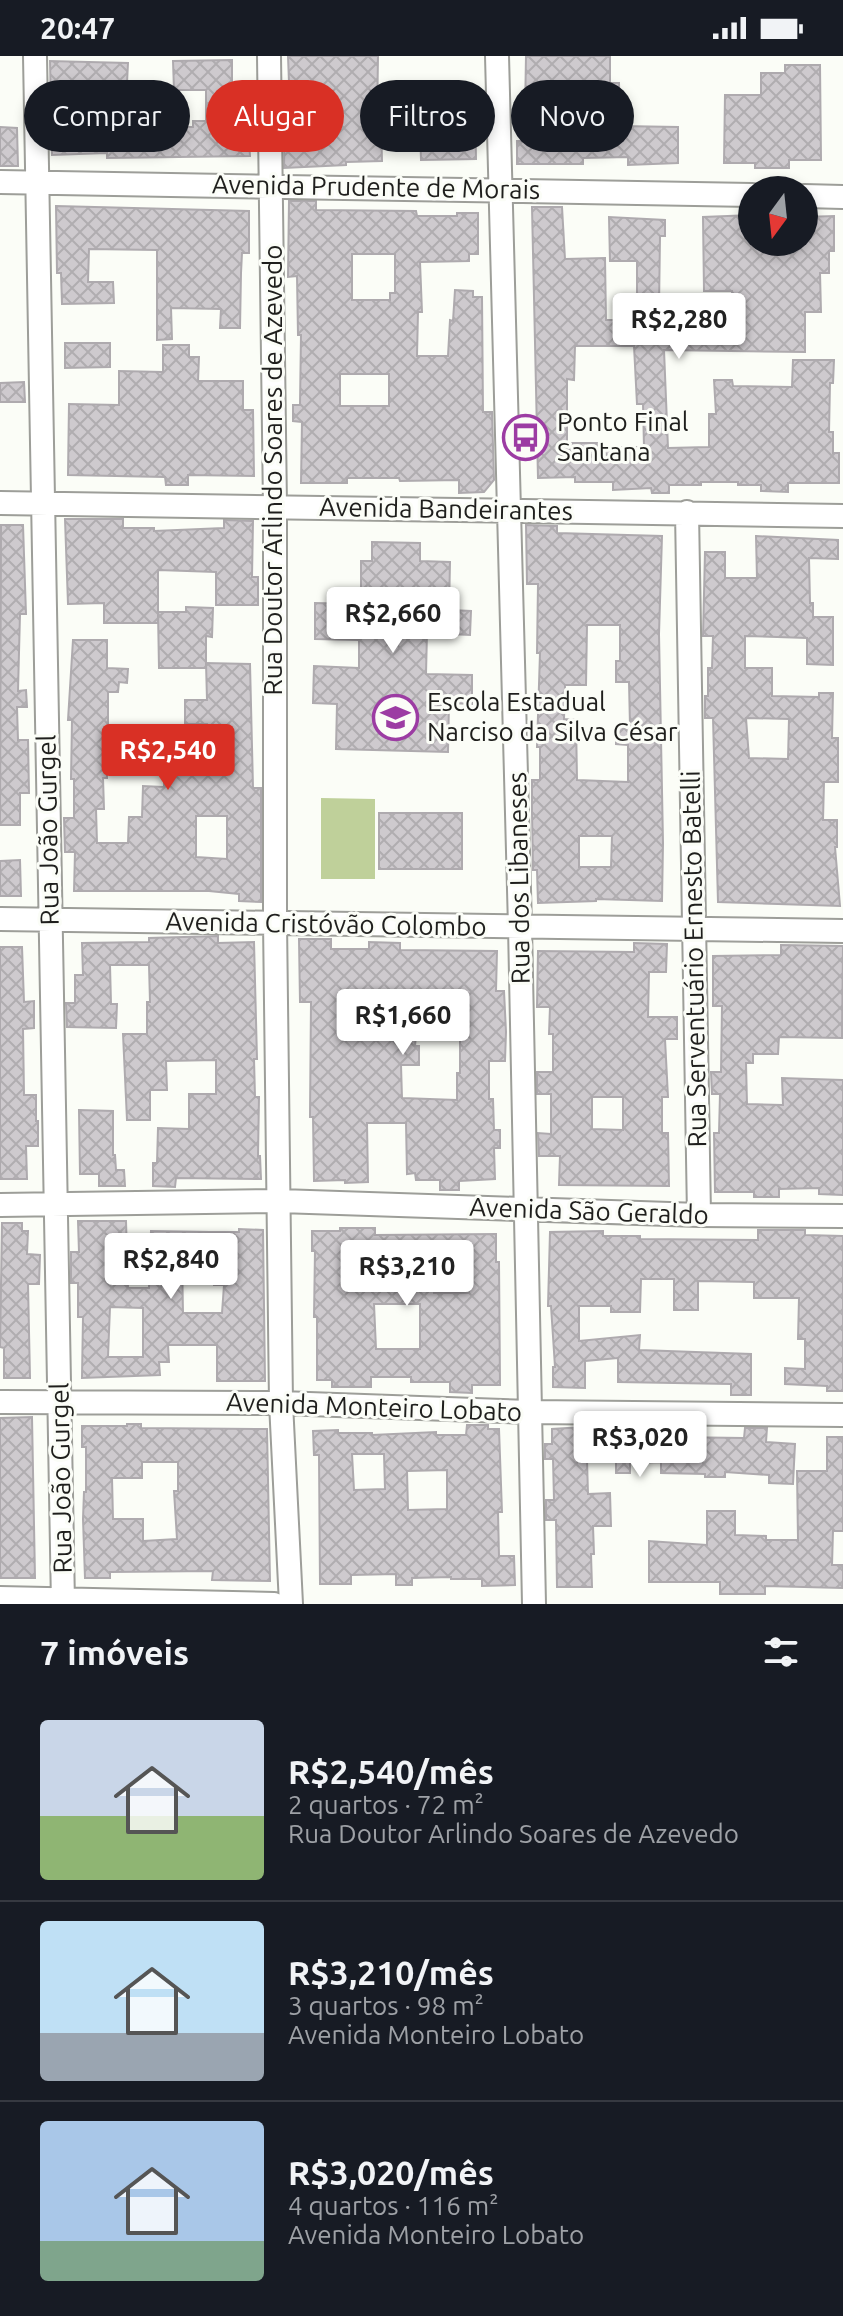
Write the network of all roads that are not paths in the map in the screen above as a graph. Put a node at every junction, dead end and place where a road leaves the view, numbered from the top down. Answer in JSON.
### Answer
{"nodes":[{"id":1,"x":35,"y":56,"type":"edge"},
{"id":2,"x":269,"y":56,"type":"edge"},
{"id":3,"x":497,"y":56,"type":"edge"},
{"id":4,"x":0,"y":182,"type":"edge"},
{"id":5,"x":38,"y":182,"type":"junction"},
{"id":6,"x":271,"y":185,"type":"junction"},
{"id":7,"x":499,"y":189,"type":"junction"},
{"id":8,"x":738,"y":195,"type":"edge"},
{"id":9,"x":818,"y":196,"type":"edge"},
{"id":10,"x":843,"y":197,"type":"edge"},
{"id":11,"x":0,"y":503,"type":"edge"},
{"id":12,"x":42,"y":504,"type":"junction"},
{"id":13,"x":275,"y":507,"type":"junction"},
{"id":14,"x":509,"y":510,"type":"junction"},
{"id":15,"x":687,"y":512,"type":"junction"},
{"id":16,"x":843,"y":516,"type":"edge"},
{"id":17,"x":0,"y":919,"type":"edge"},
{"id":18,"x":50,"y":919,"type":"junction"},
{"id":19,"x":275,"y":922,"type":"junction"},
{"id":20,"x":520,"y":927,"type":"junction"},
{"id":21,"x":693,"y":930,"type":"junction"},
{"id":22,"x":843,"y":931,"type":"edge"},
{"id":23,"x":280,"y":1201,"type":"junction"},
{"id":24,"x":0,"y":1205,"type":"edge"},
{"id":25,"x":55,"y":1205,"type":"junction"},
{"id":26,"x":527,"y":1209,"type":"junction"},
{"id":27,"x":699,"y":1215,"type":"junction"},
{"id":28,"x":843,"y":1216,"type":"edge"},
{"id":29,"x":0,"y":1402,"type":"edge"},
{"id":30,"x":59,"y":1402,"type":"junction"},
{"id":31,"x":281,"y":1403,"type":"junction"},
{"id":32,"x":530,"y":1412,"type":"junction"},
{"id":33,"x":843,"y":1415,"type":"edge"},
{"id":34,"x":0,"y":1598,"type":"edge"},
{"id":35,"x":63,"y":1602,"type":"edge"},
{"id":36,"x":274,"y":1604,"type":"edge"},
{"id":37,"x":291,"y":1604,"type":"edge"},
{"id":38,"x":534,"y":1604,"type":"edge"}],
"edges":[{"from":1,"to":5,"type":"street","name":"Rua João Gurgel"},
{"from":2,"to":6,"type":"street","name":"Rua Doutor Arlindo Soares de Azevedo"},
{"from":3,"to":7,"type":"street","name":"Rua dos Libaneses"},
{"from":4,"to":5,"type":"street","name":"Avenida Prudente de Morais"},
{"from":5,"to":6,"type":"street","name":"Avenida Prudente de Morais"},
{"from":5,"to":12,"type":"street","name":"Rua João Gurgel"},
{"from":6,"to":7,"type":"street","name":"Avenida Prudente de Morais"},
{"from":6,"to":13,"type":"street","name":"Rua Doutor Arlindo Soares de Azevedo"},
{"from":7,"to":8,"type":"street","name":"Avenida Prudente de Morais"},
{"from":7,"to":14,"type":"street","name":"Rua dos Libaneses"},
{"from":9,"to":10,"type":"street"},
{"from":11,"to":12,"type":"street","name":"Avenida Bandeirantes"},
{"from":12,"to":13,"type":"street","name":"Avenida Bandeirantes"},
{"from":12,"to":18,"type":"street","name":"Rua João Gurgel"},
{"from":13,"to":14,"type":"street","name":"Avenida Bandeirantes"},
{"from":13,"to":19,"type":"street","name":"Rua Doutor Arlindo Soares de Azevedo"},
{"from":14,"to":15,"type":"street","name":"Avenida Bandeirantes"},
{"from":14,"to":20,"type":"street","name":"Rua dos Libaneses"},
{"from":15,"to":16,"type":"street","name":"Avenida Bandeirantes"},
{"from":15,"to":21,"type":"street","name":"Rua Serventuário Ernesto Batelli"},
{"from":17,"to":18,"type":"street","name":"Avenida Cristóvão Colombo"},
{"from":18,"to":19,"type":"street","name":"Avenida Cristóvão Colombo"},
{"from":18,"to":25,"type":"street","name":"Rua João Gurgel"},
{"from":19,"to":20,"type":"street","name":"Avenida Cristóvão Colombo"},
{"from":19,"to":23,"type":"street","name":"Rua Doutor Arlindo Soares de Azevedo"},
{"from":20,"to":21,"type":"street","name":"Avenida Cristóvão Colombo"},
{"from":20,"to":26,"type":"street","name":"Rua dos Libaneses"},
{"from":21,"to":22,"type":"street","name":"Avenida Cristóvão Colombo"},
{"from":21,"to":27,"type":"street","name":"Rua Serventuário Ernesto Batelli"},
{"from":23,"to":25,"type":"street","name":"Avenida São Geraldo"},
{"from":23,"to":26,"type":"street","name":"Avenida São Geraldo"},
{"from":23,"to":31,"type":"street","name":"Rua Doutor Arlindo Soares de Azevedo"},
{"from":24,"to":25,"type":"street","name":"Avenida São Geraldo"},
{"from":25,"to":30,"type":"street","name":"Rua João Gurgel"},
{"from":26,"to":27,"type":"street","name":"Avenida São Geraldo"},
{"from":26,"to":32,"type":"street","name":"Rua dos Libaneses"},
{"from":27,"to":28,"type":"street","name":"Avenida São Geraldo"},
{"from":29,"to":30,"type":"street","name":"Avenida Monteiro Lobato"},
{"from":30,"to":31,"type":"street","name":"Avenida Monteiro Lobato"},
{"from":30,"to":35,"type":"street","name":"Rua João Gurgel"},
{"from":31,"to":32,"type":"street","name":"Avenida Monteiro Lobato"},
{"from":31,"to":37,"type":"street","name":"Rua Doutor Arlindo Soares de Azevedo"},
{"from":32,"to":33,"type":"street","name":"Avenida Monteiro Lobato"},
{"from":32,"to":38,"type":"street","name":"Rua dos Libaneses"},
{"from":34,"to":35,"type":"street"},
{"from":35,"to":36,"type":"street"}]}
